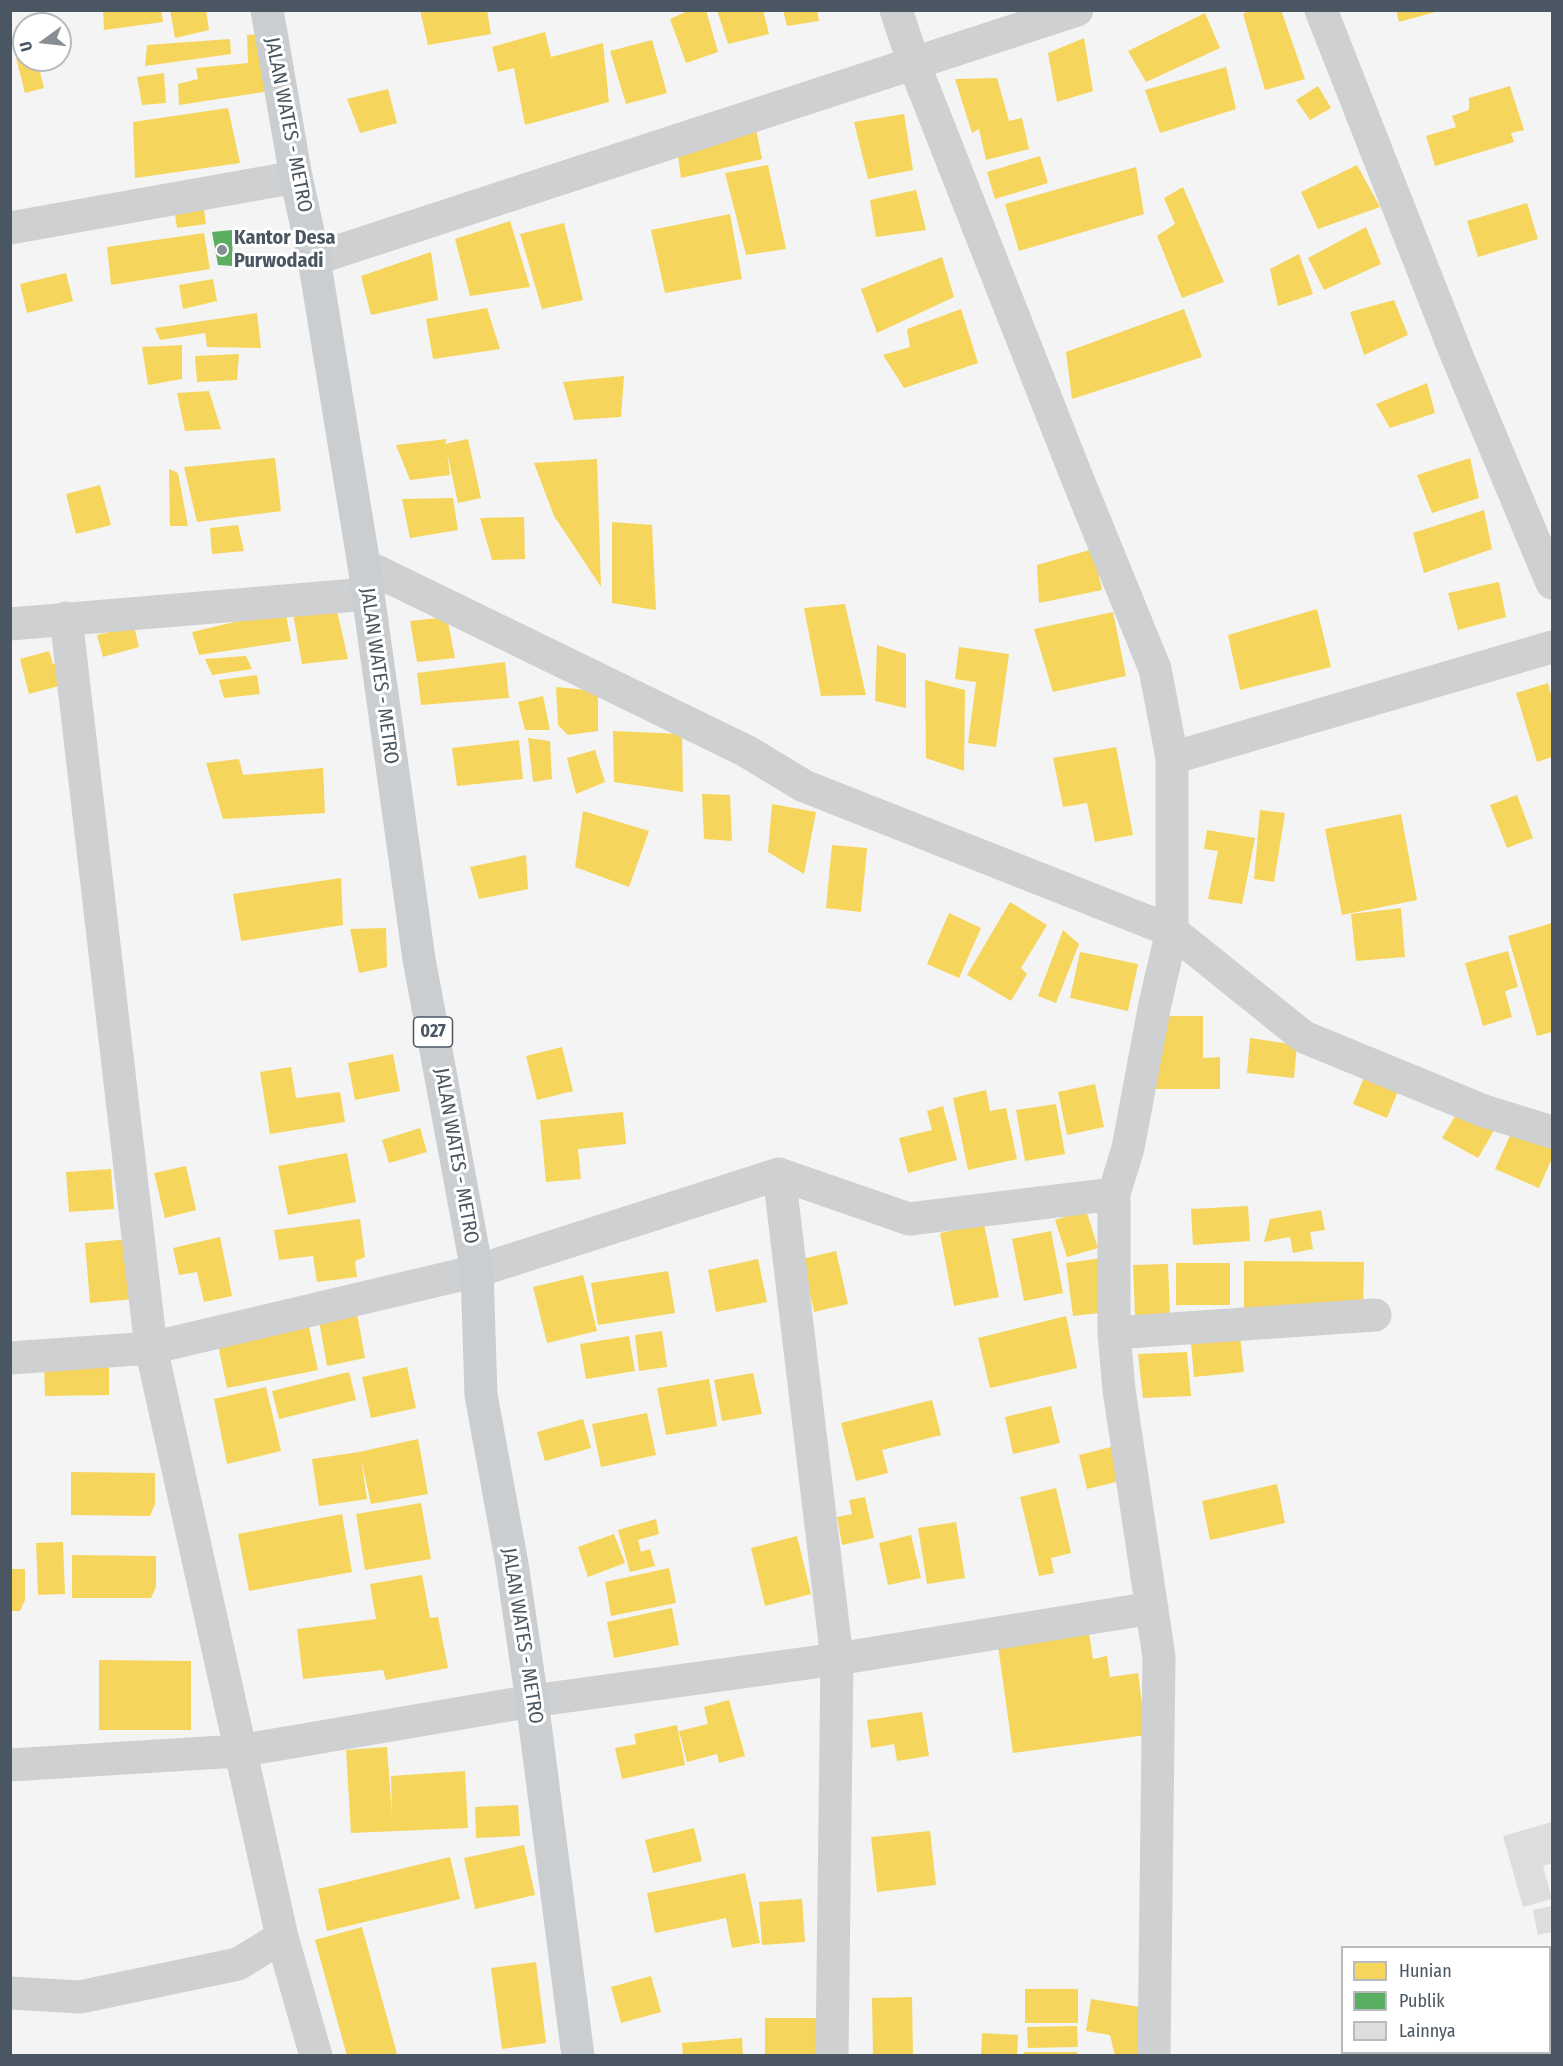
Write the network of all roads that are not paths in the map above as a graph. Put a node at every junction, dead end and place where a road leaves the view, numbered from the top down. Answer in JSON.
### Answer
{"nodes":[{"id":1,"x":267,"y":10,"type":"edge"},
{"id":2,"x":896,"y":10,"type":"edge"},
{"id":3,"x":1077,"y":10,"type":"edge"},
{"id":4,"x":1321,"y":10,"type":"edge"},
{"id":5,"x":915,"y":64,"type":"junction"},
{"id":6,"x":297,"y":177,"type":"junction"},
{"id":7,"x":10,"y":228,"type":"edge"},
{"id":8,"x":314,"y":259,"type":"junction"},
{"id":9,"x":366,"y":579,"type":"junction"},
{"id":10,"x":1552,"y":582,"type":"edge"},
{"id":11,"x":66,"y":618,"type":"junction"},
{"id":12,"x":10,"y":624,"type":"edge"},
{"id":13,"x":1552,"y":647,"type":"edge"},
{"id":14,"x":1172,"y":758,"type":"junction"},
{"id":15,"x":1172,"y":932,"type":"junction"},
{"id":16,"x":1552,"y":1132,"type":"edge"},
{"id":17,"x":779,"y":1173,"type":"junction"},
{"id":18,"x":1114,"y":1194,"type":"junction"},
{"id":19,"x":477,"y":1271,"type":"junction"},
{"id":20,"x":1375,"y":1315,"type":"dead end"},
{"id":21,"x":1114,"y":1333,"type":"junction"},
{"id":22,"x":151,"y":1348,"type":"junction"},
{"id":23,"x":10,"y":1358,"type":"edge"},
{"id":24,"x":1152,"y":1608,"type":"junction"},
{"id":25,"x":837,"y":1659,"type":"junction"},
{"id":26,"x":532,"y":1701,"type":"junction"},
{"id":27,"x":239,"y":1751,"type":"junction"},
{"id":28,"x":10,"y":1765,"type":"edge"},
{"id":29,"x":282,"y":1937,"type":"junction"},
{"id":30,"x":10,"y":1993,"type":"edge"},
{"id":31,"x":316,"y":2055,"type":"edge"},
{"id":32,"x":578,"y":2055,"type":"edge"},
{"id":33,"x":832,"y":2055,"type":"edge"},
{"id":34,"x":1154,"y":2055,"type":"edge"}],
"edges":[{"from":1,"to":6,"type":"main road","name":"JALAN WATES - METRO","number":"027"},
{"from":2,"to":5,"type":"street"},
{"from":3,"to":5,"type":"street"},
{"from":4,"to":10,"type":"street"},
{"from":5,"to":8,"type":"street"},
{"from":5,"to":14,"type":"street"},
{"from":6,"to":7,"type":"street"},
{"from":6,"to":8,"type":"main road","name":"JALAN WATES - METRO","number":"027"},
{"from":8,"to":9,"type":"main road","name":"JALAN WATES - METRO","number":"027"},
{"from":9,"to":11,"type":"street"},
{"from":9,"to":15,"type":"street"},
{"from":9,"to":19,"type":"main road","name":"JALAN WATES - METRO","number":"027"},
{"from":11,"to":12,"type":"street"},
{"from":11,"to":22,"type":"street"},
{"from":13,"to":14,"type":"street"},
{"from":14,"to":15,"type":"street"},
{"from":15,"to":16,"type":"street"},
{"from":15,"to":18,"type":"street"},
{"from":17,"to":18,"type":"street"},
{"from":17,"to":19,"type":"street"},
{"from":17,"to":25,"type":"street"},
{"from":18,"to":21,"type":"street"},
{"from":19,"to":22,"type":"street"},
{"from":19,"to":26,"type":"main road","name":"JALAN WATES - METRO","number":"027"},
{"from":20,"to":21,"type":"street"},
{"from":21,"to":24,"type":"street"},
{"from":22,"to":23,"type":"street"},
{"from":22,"to":27,"type":"street"},
{"from":24,"to":25,"type":"street"},
{"from":24,"to":34,"type":"street"},
{"from":25,"to":26,"type":"street"},
{"from":25,"to":33,"type":"street"},
{"from":26,"to":27,"type":"street"},
{"from":26,"to":32,"type":"main road","name":"JALAN WATES - METRO","number":"027"},
{"from":27,"to":28,"type":"street"},
{"from":27,"to":29,"type":"street"},
{"from":29,"to":30,"type":"street"},
{"from":29,"to":31,"type":"street"}]}
